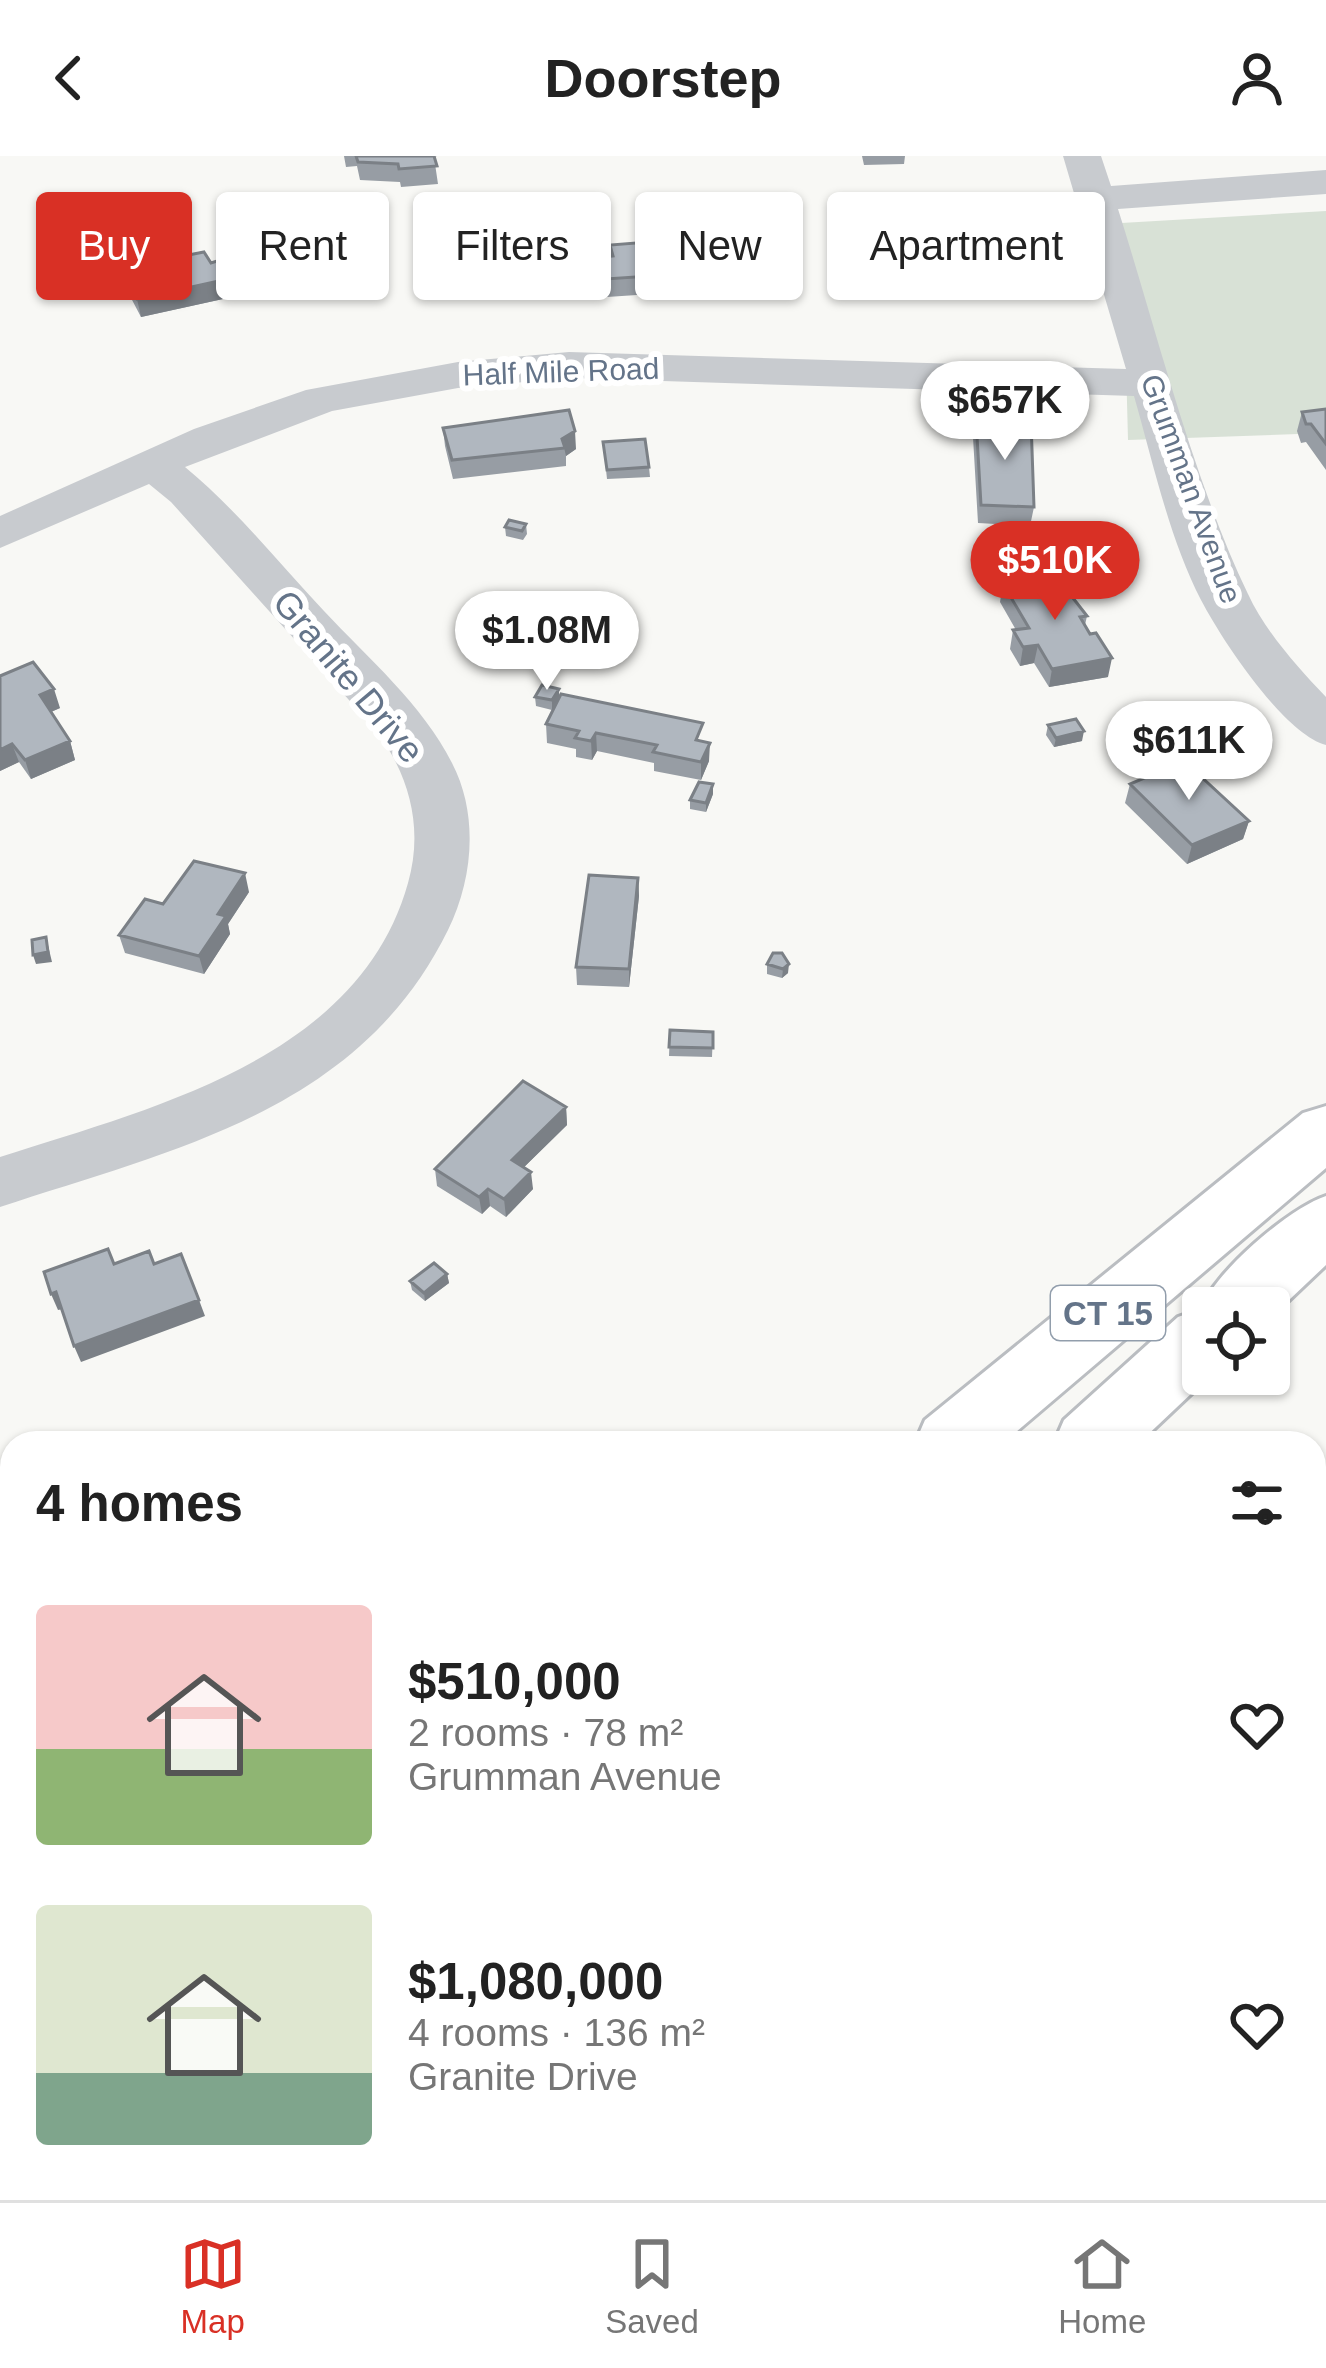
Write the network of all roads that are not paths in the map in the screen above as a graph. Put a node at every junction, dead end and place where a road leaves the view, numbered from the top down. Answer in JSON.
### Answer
{"nodes":[{"id":1,"x":1089,"y":177,"type":"edge"},
{"id":2,"x":1326,"y":182,"type":"edge"},
{"id":3,"x":1151,"y":382,"type":"junction"},
{"id":4,"x":153,"y":464,"type":"junction"},
{"id":5,"x":0,"y":534,"type":"edge"},
{"id":6,"x":1326,"y":728,"type":"edge"},
{"id":7,"x":1326,"y":1131,"type":"edge"},
{"id":8,"x":0,"y":1182,"type":"edge"},
{"id":9,"x":1326,"y":1223,"type":"edge"},
{"id":10,"x":1257,"y":1287,"type":"edge"},
{"id":11,"x":1182,"y":1358,"type":"edge"},
{"id":12,"x":965,"y":1431,"type":"edge"},
{"id":13,"x":1103,"y":1431,"type":"edge"}],
"edges":[{"from":1,"to":2,"type":"street"},
{"from":1,"to":3,"type":"street","name":"Grumman Avenue"},
{"from":3,"to":4,"type":"street","name":"Half Mile Road"},
{"from":3,"to":6,"type":"street","name":"Grumman Avenue"},
{"from":4,"to":5,"type":"street","name":"Half Mile Road"},
{"from":4,"to":8,"type":"street","name":"Granite Drive"},
{"from":7,"to":12,"type":"highway","number":"CT 15"},
{"from":9,"to":10,"type":"highway"},
{"from":11,"to":13,"type":"highway","number":"CT 15"}]}
